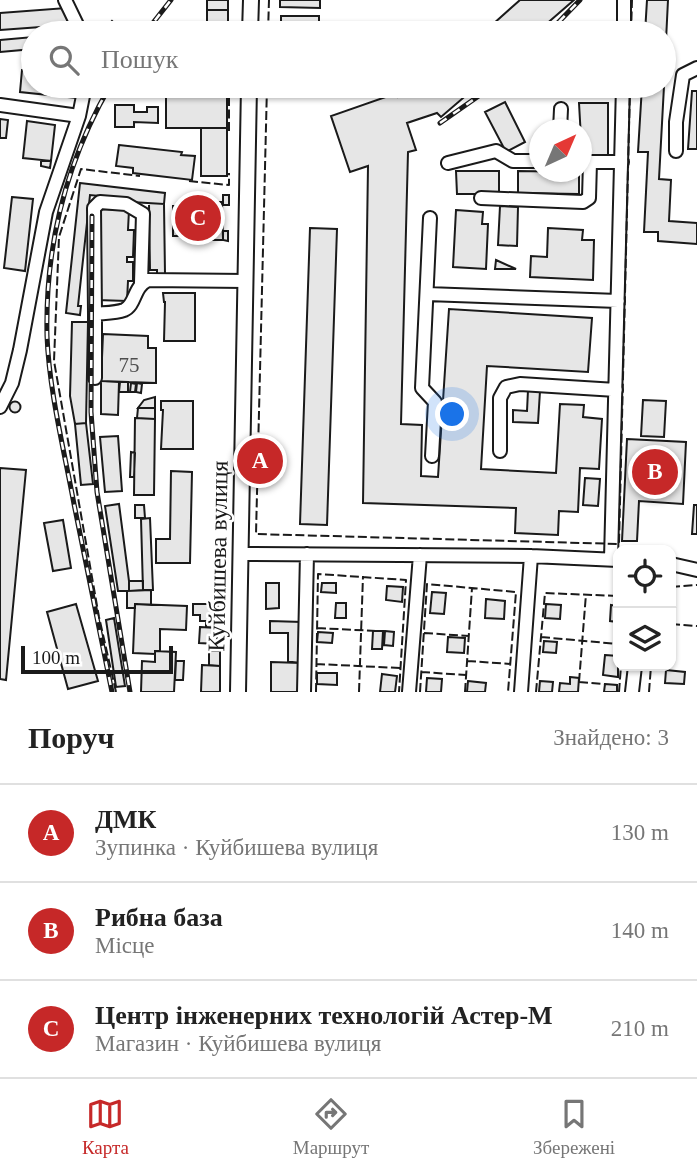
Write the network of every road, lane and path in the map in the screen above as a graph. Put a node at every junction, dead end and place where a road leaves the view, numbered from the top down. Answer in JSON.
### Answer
{"nodes":[{"id":1,"x":65,"y":0,"type":"edge"},
{"id":2,"x":250,"y":0,"type":"edge"},
{"id":3,"x":624,"y":0,"type":"edge"},
{"id":4,"x":75,"y":21,"type":"edge"},
{"id":5,"x":250,"y":21,"type":"edge"},
{"id":6,"x":624,"y":21,"type":"edge"},
{"id":7,"x":697,"y":68,"type":"edge"},
{"id":8,"x":83,"y":98,"type":"edge"},
{"id":9,"x":249,"y":98,"type":"edge"},
{"id":10,"x":623,"y":98,"type":"edge"},
{"id":11,"x":0,"y":104,"type":"edge"},
{"id":12,"x":561,"y":109,"type":"dead end"},
{"id":13,"x":79,"y":116,"type":"junction"},
{"id":14,"x":561,"y":119,"type":"edge"},
{"id":15,"x":676,"y":151,"type":"dead end"},
{"id":16,"x":529,"y":161,"type":"edge"},
{"id":17,"x":592,"y":162,"type":"edge"},
{"id":18,"x":622,"y":162,"type":"junction"},
{"id":19,"x":448,"y":163,"type":"dead end"},
{"id":20,"x":588,"y":182,"type":"edge"},
{"id":21,"x":481,"y":198,"type":"dead end"},
{"id":22,"x":430,"y":218,"type":"dead end"},
{"id":23,"x":246,"y":281,"type":"junction"},
{"id":24,"x":141,"y":283,"type":"junction"},
{"id":25,"x":427,"y":294,"type":"junction"},
{"id":26,"x":618,"y":301,"type":"junction"},
{"id":27,"x":95,"y":314,"type":"junction"},
{"id":28,"x":95,"y":378,"type":"dead end"},
{"id":29,"x":616,"y":390,"type":"junction"},
{"id":30,"x":0,"y":407,"type":"edge"},
{"id":31,"x":500,"y":451,"type":"dead end"},
{"id":32,"x":432,"y":456,"type":"dead end"},
{"id":33,"x":614,"y":545,"type":"edge"},
{"id":34,"x":242,"y":554,"type":"junction"},
{"id":35,"x":307,"y":554,"type":"junction"},
{"id":36,"x":420,"y":555,"type":"junction"},
{"id":37,"x":531,"y":556,"type":"junction"},
{"id":38,"x":613,"y":560,"type":"edge"},
{"id":39,"x":676,"y":565,"type":"edge"},
{"id":40,"x":697,"y":570,"type":"edge"},
{"id":41,"x":634,"y":671,"type":"edge"},
{"id":42,"x":239,"y":692,"type":"edge"},
{"id":43,"x":304,"y":692,"type":"edge"},
{"id":44,"x":410,"y":692,"type":"edge"},
{"id":45,"x":521,"y":692,"type":"edge"},
{"id":46,"x":632,"y":692,"type":"edge"}],
"edges":[{"from":1,"to":4,"type":"street"},
{"from":2,"to":5,"type":"main road"},
{"from":3,"to":6,"type":"street"},
{"from":7,"to":15,"type":"street"},
{"from":8,"to":13,"type":"street"},
{"from":9,"to":23,"type":"main road","name":"Куйбишева вулиця"},
{"from":10,"to":18,"type":"street"},
{"from":11,"to":13,"type":"street"},
{"from":12,"to":14,"type":"street"},
{"from":13,"to":30,"type":"street"},
{"from":16,"to":19,"type":"street"},
{"from":17,"to":18,"type":"street"},
{"from":18,"to":26,"type":"street"},
{"from":20,"to":21,"type":"street"},
{"from":22,"to":25,"type":"street"},
{"from":23,"to":24,"type":"street"},
{"from":23,"to":34,"type":"main road","name":"Куйбишева вулиця"},
{"from":24,"to":27,"type":"street"},
{"from":24,"to":27,"type":"street"},
{"from":25,"to":26,"type":"street"},
{"from":25,"to":32,"type":"street"},
{"from":26,"to":29,"type":"street"},
{"from":27,"to":28,"type":"street"},
{"from":29,"to":31,"type":"street"},
{"from":29,"to":33,"type":"street"},
{"from":34,"to":35,"type":"street"},
{"from":34,"to":42,"type":"main road","name":"Куйбишева вулиця"},
{"from":35,"to":36,"type":"street"},
{"from":35,"to":43,"type":"street"},
{"from":36,"to":37,"type":"street"},
{"from":36,"to":44,"type":"street"},
{"from":37,"to":38,"type":"street"},
{"from":37,"to":45,"type":"street"},
{"from":39,"to":40,"type":"street"},
{"from":41,"to":46,"type":"street"}]}
